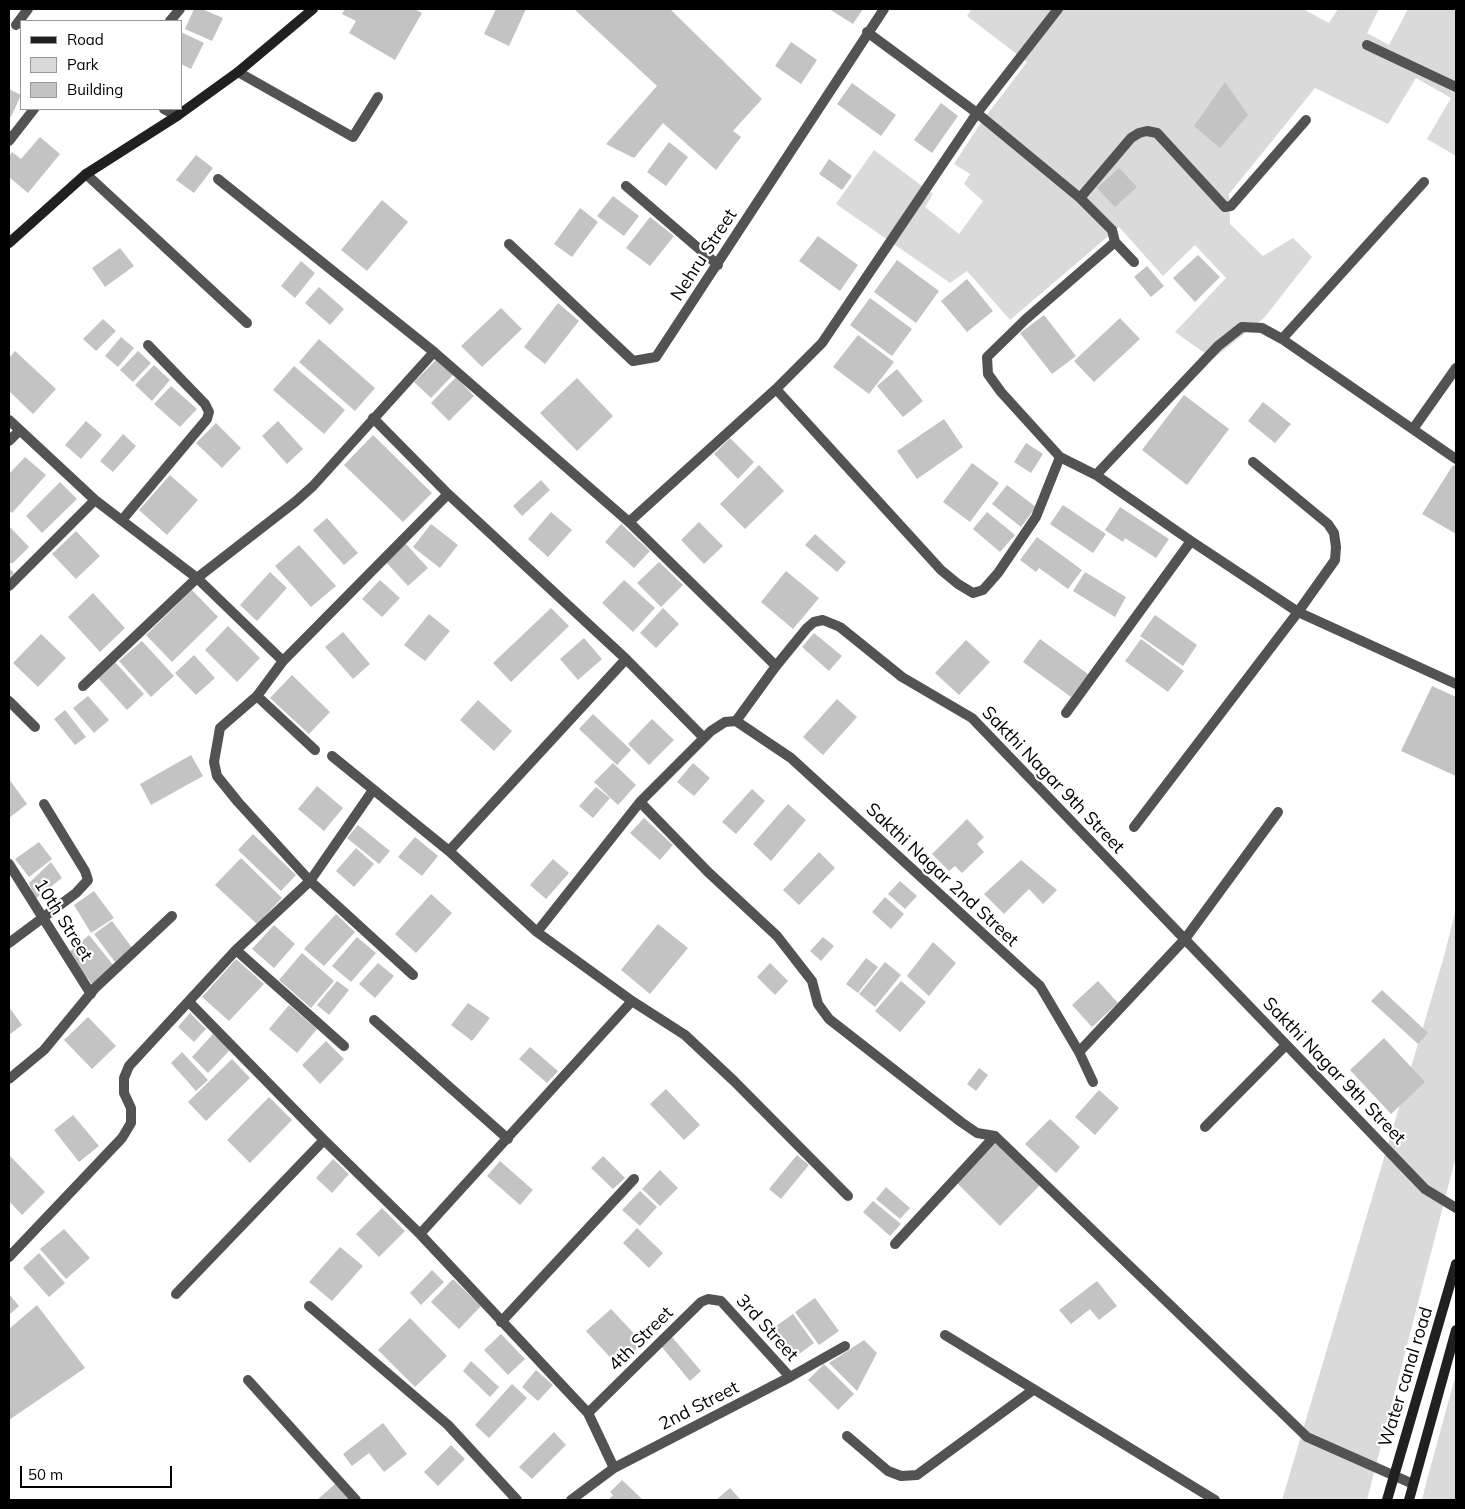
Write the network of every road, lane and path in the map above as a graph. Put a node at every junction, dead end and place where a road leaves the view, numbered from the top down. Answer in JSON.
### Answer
{"nodes":[{"id":1,"x":28,"y":9,"type":"edge"},
{"id":2,"x":180,"y":9,"type":"edge"},
{"id":3,"x":313,"y":9,"type":"edge"},
{"id":4,"x":884,"y":9,"type":"edge"},
{"id":5,"x":1058,"y":9,"type":"edge"},
{"id":6,"x":171,"y":20,"type":"edge"},
{"id":7,"x":15,"y":25,"type":"edge"},
{"id":8,"x":867,"y":32,"type":"junction"},
{"id":9,"x":1367,"y":45,"type":"dead end"},
{"id":10,"x":238,"y":72,"type":"junction"},
{"id":11,"x":1456,"y":87,"type":"edge"},
{"id":12,"x":378,"y":97,"type":"dead end"},
{"id":13,"x":33,"y":110,"type":"edge"},
{"id":14,"x":166,"y":110,"type":"edge"},
{"id":15,"x":978,"y":113,"type":"junction"},
{"id":16,"x":177,"y":116,"type":"junction"},
{"id":17,"x":1306,"y":120,"type":"dead end"},
{"id":18,"x":9,"y":141,"type":"edge"},
{"id":19,"x":86,"y":174,"type":"junction"},
{"id":20,"x":218,"y":179,"type":"dead end"},
{"id":21,"x":1424,"y":182,"type":"dead end"},
{"id":22,"x":626,"y":186,"type":"dead end"},
{"id":23,"x":1080,"y":198,"type":"junction"},
{"id":24,"x":1115,"y":242,"type":"junction"},
{"id":25,"x":9,"y":244,"type":"edge"},
{"id":26,"x":509,"y":244,"type":"dead end"},
{"id":27,"x":1134,"y":262,"type":"dead end"},
{"id":28,"x":718,"y":264,"type":"junction"},
{"id":29,"x":247,"y":323,"type":"dead end"},
{"id":30,"x":1282,"y":339,"type":"junction"},
{"id":31,"x":148,"y":345,"type":"dead end"},
{"id":32,"x":434,"y":352,"type":"junction"},
{"id":33,"x":1456,"y":368,"type":"edge"},
{"id":34,"x":776,"y":389,"type":"junction"},
{"id":35,"x":373,"y":418,"type":"junction"},
{"id":36,"x":9,"y":420,"type":"edge"},
{"id":37,"x":1413,"y":429,"type":"junction"},
{"id":38,"x":20,"y":430,"type":"junction"},
{"id":39,"x":9,"y":441,"type":"edge"},
{"id":40,"x":1060,"y":457,"type":"junction"},
{"id":41,"x":1456,"y":459,"type":"edge"},
{"id":42,"x":1253,"y":462,"type":"dead end"},
{"id":43,"x":1096,"y":475,"type":"junction"},
{"id":44,"x":448,"y":494,"type":"junction"},
{"id":45,"x":95,"y":500,"type":"junction"},
{"id":46,"x":122,"y":520,"type":"junction"},
{"id":47,"x":629,"y":522,"type":"junction"},
{"id":48,"x":1191,"y":542,"type":"junction"},
{"id":49,"x":197,"y":578,"type":"junction"},
{"id":50,"x":9,"y":586,"type":"edge"},
{"id":51,"x":1298,"y":612,"type":"junction"},
{"id":52,"x":626,"y":659,"type":"junction"},
{"id":53,"x":283,"y":661,"type":"junction"},
{"id":54,"x":776,"y":666,"type":"junction"},
{"id":55,"x":1456,"y":684,"type":"edge"},
{"id":56,"x":83,"y":686,"type":"dead end"},
{"id":57,"x":258,"y":696,"type":"junction"},
{"id":58,"x":9,"y":701,"type":"edge"},
{"id":59,"x":1066,"y":713,"type":"dead end"},
{"id":60,"x":736,"y":721,"type":"junction"},
{"id":61,"x":34,"y":727,"type":"dead end"},
{"id":62,"x":704,"y":738,"type":"junction"},
{"id":63,"x":315,"y":750,"type":"dead end"},
{"id":64,"x":332,"y":756,"type":"dead end"},
{"id":65,"x":373,"y":790,"type":"junction"},
{"id":66,"x":640,"y":802,"type":"junction"},
{"id":67,"x":44,"y":804,"type":"dead end"},
{"id":68,"x":1278,"y":812,"type":"dead end"},
{"id":69,"x":1134,"y":827,"type":"dead end"},
{"id":70,"x":449,"y":851,"type":"junction"},
{"id":71,"x":9,"y":864,"type":"edge"},
{"id":72,"x":310,"y":881,"type":"junction"},
{"id":73,"x":172,"y":916,"type":"dead end"},
{"id":74,"x":43,"y":918,"type":"junction"},
{"id":75,"x":536,"y":932,"type":"junction"},
{"id":76,"x":1185,"y":939,"type":"junction"},
{"id":77,"x":9,"y":943,"type":"edge"},
{"id":78,"x":236,"y":950,"type":"junction"},
{"id":79,"x":413,"y":975,"type":"dead end"},
{"id":80,"x":90,"y":994,"type":"junction"},
{"id":81,"x":632,"y":1001,"type":"junction"},
{"id":82,"x":189,"y":1002,"type":"junction"},
{"id":83,"x":374,"y":1020,"type":"dead end"},
{"id":84,"x":344,"y":1046,"type":"dead end"},
{"id":85,"x":1286,"y":1046,"type":"junction"},
{"id":86,"x":1079,"y":1052,"type":"junction"},
{"id":87,"x":9,"y":1079,"type":"edge"},
{"id":88,"x":1093,"y":1082,"type":"dead end"},
{"id":89,"x":1205,"y":1127,"type":"dead end"},
{"id":90,"x":995,"y":1136,"type":"junction"},
{"id":91,"x":508,"y":1138,"type":"junction"},
{"id":92,"x":324,"y":1140,"type":"junction"},
{"id":93,"x":634,"y":1179,"type":"dead end"},
{"id":94,"x":848,"y":1196,"type":"dead end"},
{"id":95,"x":1456,"y":1208,"type":"edge"},
{"id":96,"x":420,"y":1234,"type":"junction"},
{"id":97,"x":895,"y":1244,"type":"dead end"},
{"id":98,"x":9,"y":1257,"type":"edge"},
{"id":99,"x":1456,"y":1264,"type":"edge"},
{"id":100,"x":176,"y":1294,"type":"dead end"},
{"id":101,"x":721,"y":1301,"type":"joint"},
{"id":102,"x":309,"y":1306,"type":"dead end"},
{"id":103,"x":502,"y":1322,"type":"junction"},
{"id":104,"x":1456,"y":1330,"type":"edge"},
{"id":105,"x":945,"y":1335,"type":"dead end"},
{"id":106,"x":845,"y":1346,"type":"dead end"},
{"id":107,"x":790,"y":1377,"type":"junction"},
{"id":108,"x":248,"y":1380,"type":"dead end"},
{"id":109,"x":1033,"y":1390,"type":"junction"},
{"id":110,"x":588,"y":1413,"type":"junction"},
{"id":111,"x":847,"y":1436,"type":"dead end"},
{"id":112,"x":614,"y":1468,"type":"junction"},
{"id":113,"x":1394,"y":1475,"type":"junction"},
{"id":114,"x":1413,"y":1484,"type":"junction"},
{"id":115,"x":1208,"y":1499,"type":"edge"},
{"id":116,"x":356,"y":1500,"type":"edge"},
{"id":117,"x":517,"y":1500,"type":"edge"},
{"id":118,"x":571,"y":1500,"type":"edge"},
{"id":119,"x":1387,"y":1500,"type":"edge"},
{"id":120,"x":1409,"y":1500,"type":"edge"}],
"edges":[{"from":1,"to":7,"type":"street"},
{"from":2,"to":6,"type":"street"},
{"from":3,"to":10,"type":"main road"},
{"from":4,"to":8,"type":"street","name":"Nehru Street"},
{"from":5,"to":15,"type":"street"},
{"from":8,"to":15,"type":"street"},
{"from":8,"to":28,"type":"street","name":"Nehru Street"},
{"from":9,"to":11,"type":"street"},
{"from":10,"to":12,"type":"street"},
{"from":10,"to":16,"type":"main road"},
{"from":13,"to":18,"type":"street"},
{"from":14,"to":16,"type":"street"},
{"from":15,"to":23,"type":"street"},
{"from":15,"to":34,"type":"street"},
{"from":16,"to":19,"type":"main road"},
{"from":17,"to":23,"type":"street"},
{"from":19,"to":25,"type":"main road"},
{"from":19,"to":29,"type":"street"},
{"from":20,"to":32,"type":"street"},
{"from":21,"to":30,"type":"street"},
{"from":22,"to":28,"type":"street"},
{"from":23,"to":24,"type":"street"},
{"from":24,"to":27,"type":"street"},
{"from":24,"to":40,"type":"street"},
{"from":26,"to":28,"type":"street","name":"Nehru Street"},
{"from":30,"to":37,"type":"street"},
{"from":30,"to":43,"type":"street"},
{"from":31,"to":46,"type":"street"},
{"from":32,"to":35,"type":"street"},
{"from":32,"to":47,"type":"street"},
{"from":33,"to":37,"type":"street"},
{"from":34,"to":40,"type":"street"},
{"from":34,"to":47,"type":"street"},
{"from":35,"to":44,"type":"street"},
{"from":35,"to":49,"type":"street"},
{"from":36,"to":38,"type":"street"},
{"from":37,"to":41,"type":"street"},
{"from":38,"to":39,"type":"street"},
{"from":38,"to":45,"type":"street"},
{"from":40,"to":43,"type":"street"},
{"from":42,"to":51,"type":"street"},
{"from":43,"to":48,"type":"street"},
{"from":44,"to":52,"type":"street"},
{"from":44,"to":53,"type":"street"},
{"from":45,"to":46,"type":"street"},
{"from":45,"to":50,"type":"street"},
{"from":46,"to":49,"type":"street"},
{"from":47,"to":54,"type":"street"},
{"from":48,"to":51,"type":"street"},
{"from":48,"to":59,"type":"street"},
{"from":49,"to":53,"type":"street"},
{"from":49,"to":56,"type":"street"},
{"from":51,"to":55,"type":"street"},
{"from":51,"to":69,"type":"street"},
{"from":52,"to":62,"type":"street"},
{"from":52,"to":70,"type":"street"},
{"from":53,"to":57,"type":"street"},
{"from":54,"to":60,"type":"street","name":"Sakthi Nagar 9th Street"},
{"from":54,"to":76,"type":"street","name":"Sakthi Nagar 9th Street"},
{"from":57,"to":63,"type":"street"},
{"from":57,"to":72,"type":"street"},
{"from":58,"to":61,"type":"street"},
{"from":60,"to":62,"type":"street"},
{"from":60,"to":86,"type":"street","name":"Sakthi Nagar 2nd Street"},
{"from":62,"to":66,"type":"street"},
{"from":64,"to":65,"type":"street"},
{"from":65,"to":70,"type":"street"},
{"from":65,"to":72,"type":"street"},
{"from":66,"to":75,"type":"street"},
{"from":66,"to":90,"type":"street"},
{"from":67,"to":74,"type":"street"},
{"from":68,"to":76,"type":"street"},
{"from":70,"to":75,"type":"street"},
{"from":71,"to":74,"type":"street","name":"10th Street"},
{"from":72,"to":78,"type":"street"},
{"from":72,"to":79,"type":"street"},
{"from":73,"to":80,"type":"street"},
{"from":74,"to":77,"type":"street"},
{"from":74,"to":80,"type":"street","name":"10th Street"},
{"from":75,"to":81,"type":"street"},
{"from":76,"to":85,"type":"street","name":"Sakthi Nagar 9th Street"},
{"from":76,"to":86,"type":"street"},
{"from":78,"to":82,"type":"street"},
{"from":78,"to":84,"type":"street"},
{"from":80,"to":87,"type":"street"},
{"from":81,"to":91,"type":"street"},
{"from":81,"to":94,"type":"street"},
{"from":82,"to":92,"type":"street"},
{"from":82,"to":98,"type":"street"},
{"from":83,"to":91,"type":"street"},
{"from":85,"to":89,"type":"street"},
{"from":85,"to":95,"type":"street","name":"Sakthi Nagar 9th Street"},
{"from":86,"to":88,"type":"street","name":"Sakthi Nagar 2nd Street"},
{"from":90,"to":97,"type":"street"},
{"from":90,"to":113,"type":"street"},
{"from":91,"to":96,"type":"street"},
{"from":92,"to":96,"type":"street"},
{"from":92,"to":100,"type":"street"},
{"from":93,"to":103,"type":"street"},
{"from":96,"to":103,"type":"street"},
{"from":99,"to":113,"type":"main road","name":"Water canal road"},
{"from":101,"to":107,"type":"street","name":"3rd Street"},
{"from":101,"to":110,"type":"street","name":"4th Street"},
{"from":102,"to":117,"type":"street"},
{"from":103,"to":110,"type":"street"},
{"from":104,"to":114,"type":"main road","name":"Water canal road"},
{"from":105,"to":109,"type":"street"},
{"from":106,"to":107,"type":"street","name":"2nd Street"},
{"from":107,"to":112,"type":"street","name":"2nd Street"},
{"from":108,"to":116,"type":"street"},
{"from":109,"to":111,"type":"street"},
{"from":109,"to":115,"type":"street"},
{"from":110,"to":112,"type":"street"},
{"from":112,"to":118,"type":"street","name":"2nd Street"},
{"from":113,"to":114,"type":"street"},
{"from":113,"to":119,"type":"main road","name":"Water canal road"},
{"from":114,"to":120,"type":"main road","name":"Water canal road"}]}
